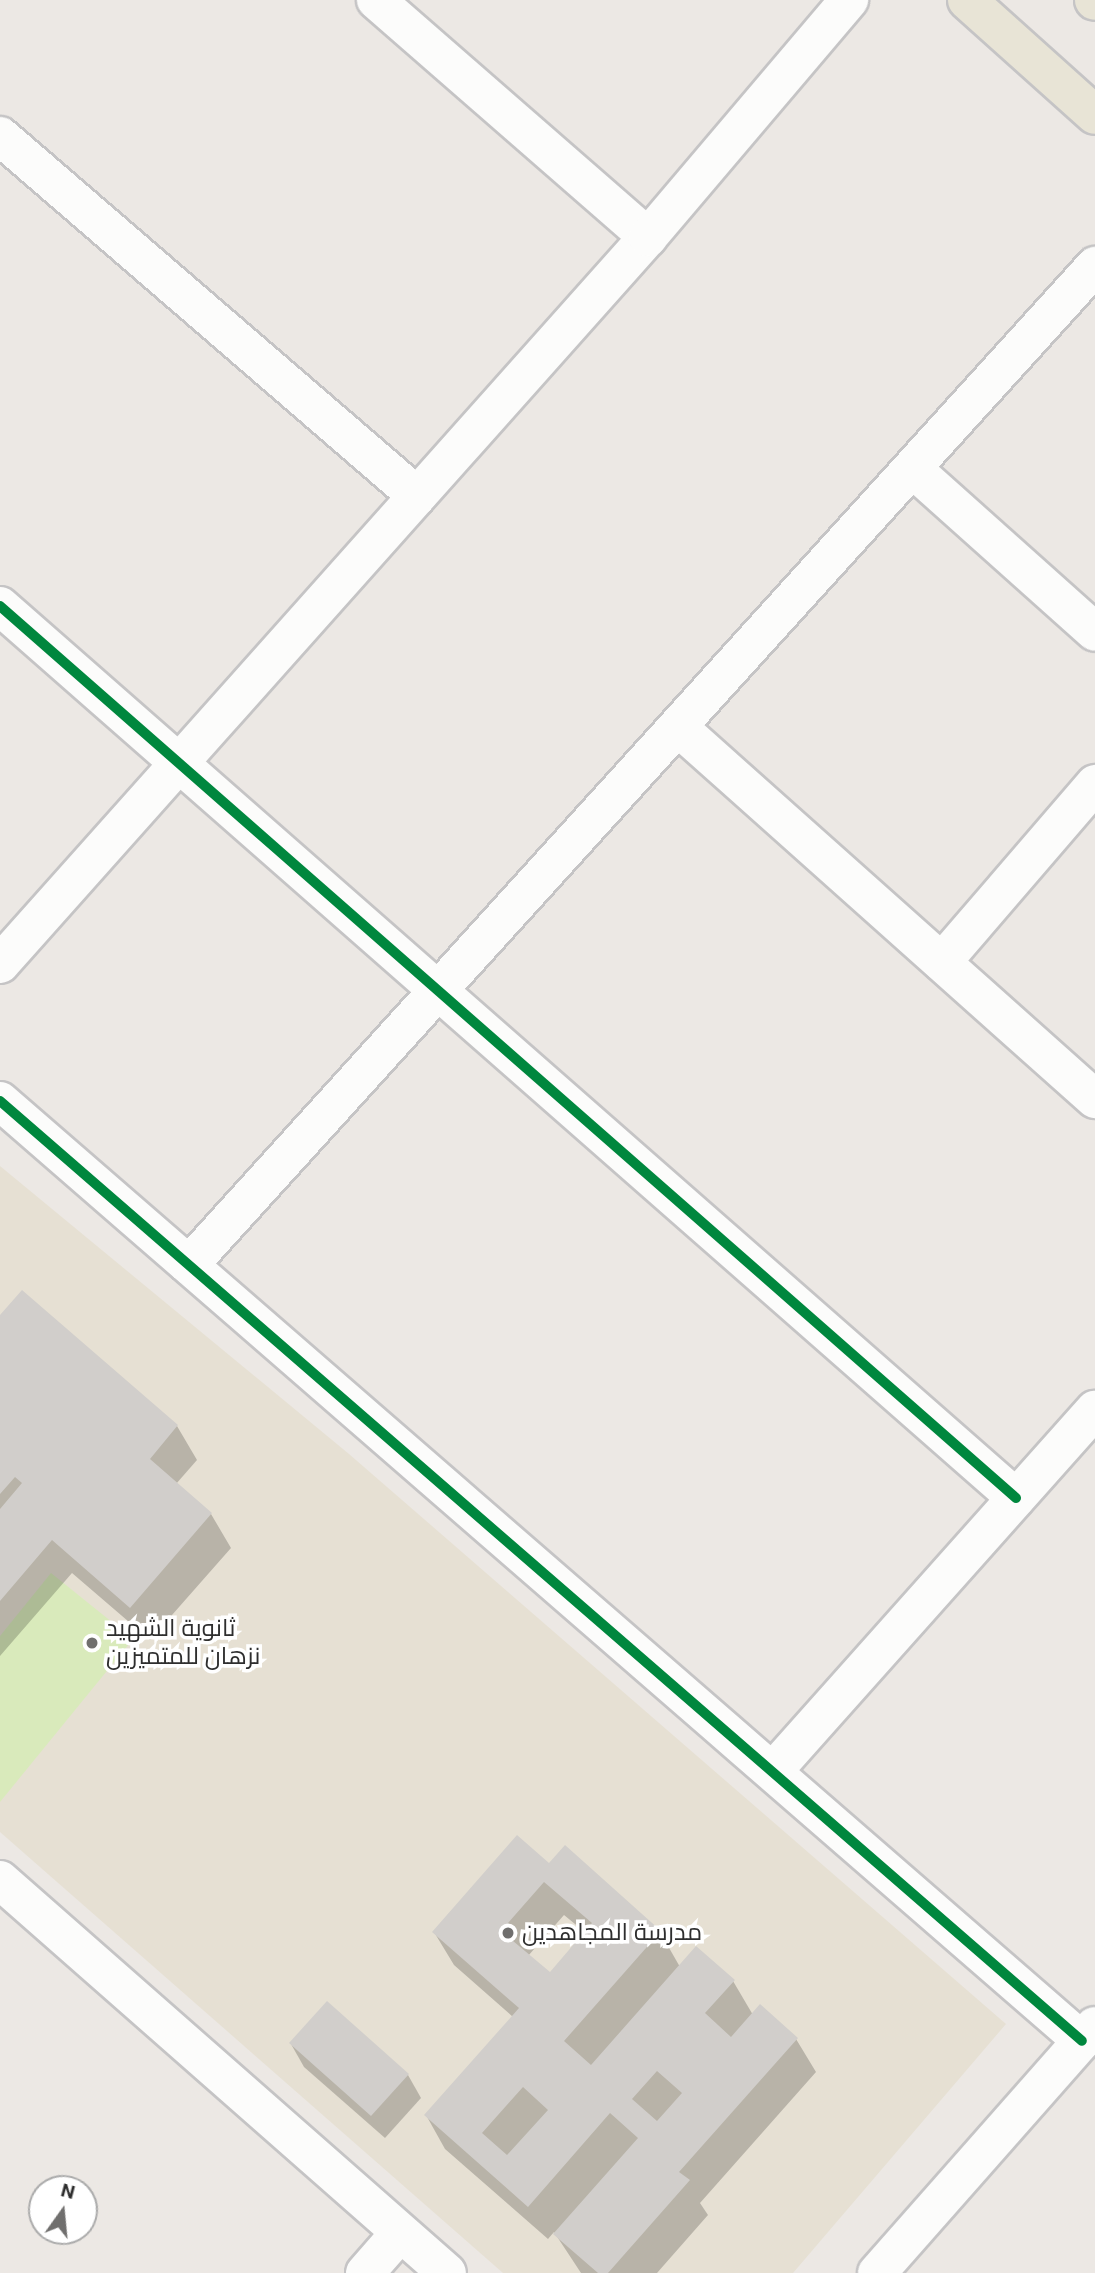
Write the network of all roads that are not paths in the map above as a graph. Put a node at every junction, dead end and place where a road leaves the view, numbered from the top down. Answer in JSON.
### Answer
{"nodes":[{"id":1,"x":376,"y":0,"type":"edge"},
{"id":2,"x":849,"y":0,"type":"edge"},
{"id":3,"x":967,"y":0,"type":"edge"},
{"id":4,"x":1095,"y":115,"type":"edge"},
{"id":5,"x":0,"y":136,"type":"edge"},
{"id":6,"x":648,"y":237,"type":"junction"},
{"id":7,"x":1095,"y":266,"type":"edge"},
{"id":8,"x":913,"y":469,"type":"junction"},
{"id":9,"x":417,"y":496,"type":"junction"},
{"id":10,"x":0,"y":606,"type":"edge"},
{"id":11,"x":1095,"y":632,"type":"edge"},
{"id":12,"x":678,"y":727,"type":"junction"},
{"id":13,"x":180,"y":764,"type":"junction"},
{"id":14,"x":1095,"y":784,"type":"edge"},
{"id":15,"x":942,"y":962,"type":"junction"},
{"id":16,"x":0,"y":964,"type":"edge"},
{"id":17,"x":438,"y":990,"type":"junction"},
{"id":18,"x":1095,"y":1099,"type":"edge"},
{"id":19,"x":0,"y":1101,"type":"edge"},
{"id":20,"x":189,"y":1265,"type":"junction"},
{"id":21,"x":1095,"y":1409,"type":"edge"},
{"id":22,"x":1016,"y":1498,"type":"junction"},
{"id":23,"x":773,"y":1771,"type":"junction"},
{"id":24,"x":0,"y":1880,"type":"edge"},
{"id":25,"x":1088,"y":2033,"type":"edge"},
{"id":26,"x":400,"y":2233,"type":"junction"},
{"id":27,"x":365,"y":2273,"type":"edge"},
{"id":28,"x":447,"y":2273,"type":"edge"},
{"id":29,"x":877,"y":2273,"type":"edge"}],
"edges":[{"from":1,"to":6,"type":"street"},
{"from":2,"to":6,"type":"street"},
{"from":3,"to":4,"type":"main road"},
{"from":5,"to":9,"type":"street"},
{"from":6,"to":9,"type":"street"},
{"from":7,"to":8,"type":"street"},
{"from":8,"to":11,"type":"street"},
{"from":8,"to":12,"type":"street"},
{"from":9,"to":13,"type":"street"},
{"from":10,"to":13,"type":"street"},
{"from":12,"to":15,"type":"street"},
{"from":12,"to":17,"type":"street"},
{"from":13,"to":16,"type":"street"},
{"from":13,"to":17,"type":"street"},
{"from":14,"to":15,"type":"street"},
{"from":15,"to":18,"type":"street"},
{"from":17,"to":20,"type":"street"},
{"from":17,"to":22,"type":"street"},
{"from":19,"to":20,"type":"street"},
{"from":20,"to":23,"type":"street"},
{"from":21,"to":22,"type":"street"},
{"from":22,"to":23,"type":"street"},
{"from":23,"to":25,"type":"street"},
{"from":24,"to":26,"type":"street"},
{"from":25,"to":29,"type":"street"},
{"from":26,"to":27,"type":"street"},
{"from":26,"to":28,"type":"street"}]}
